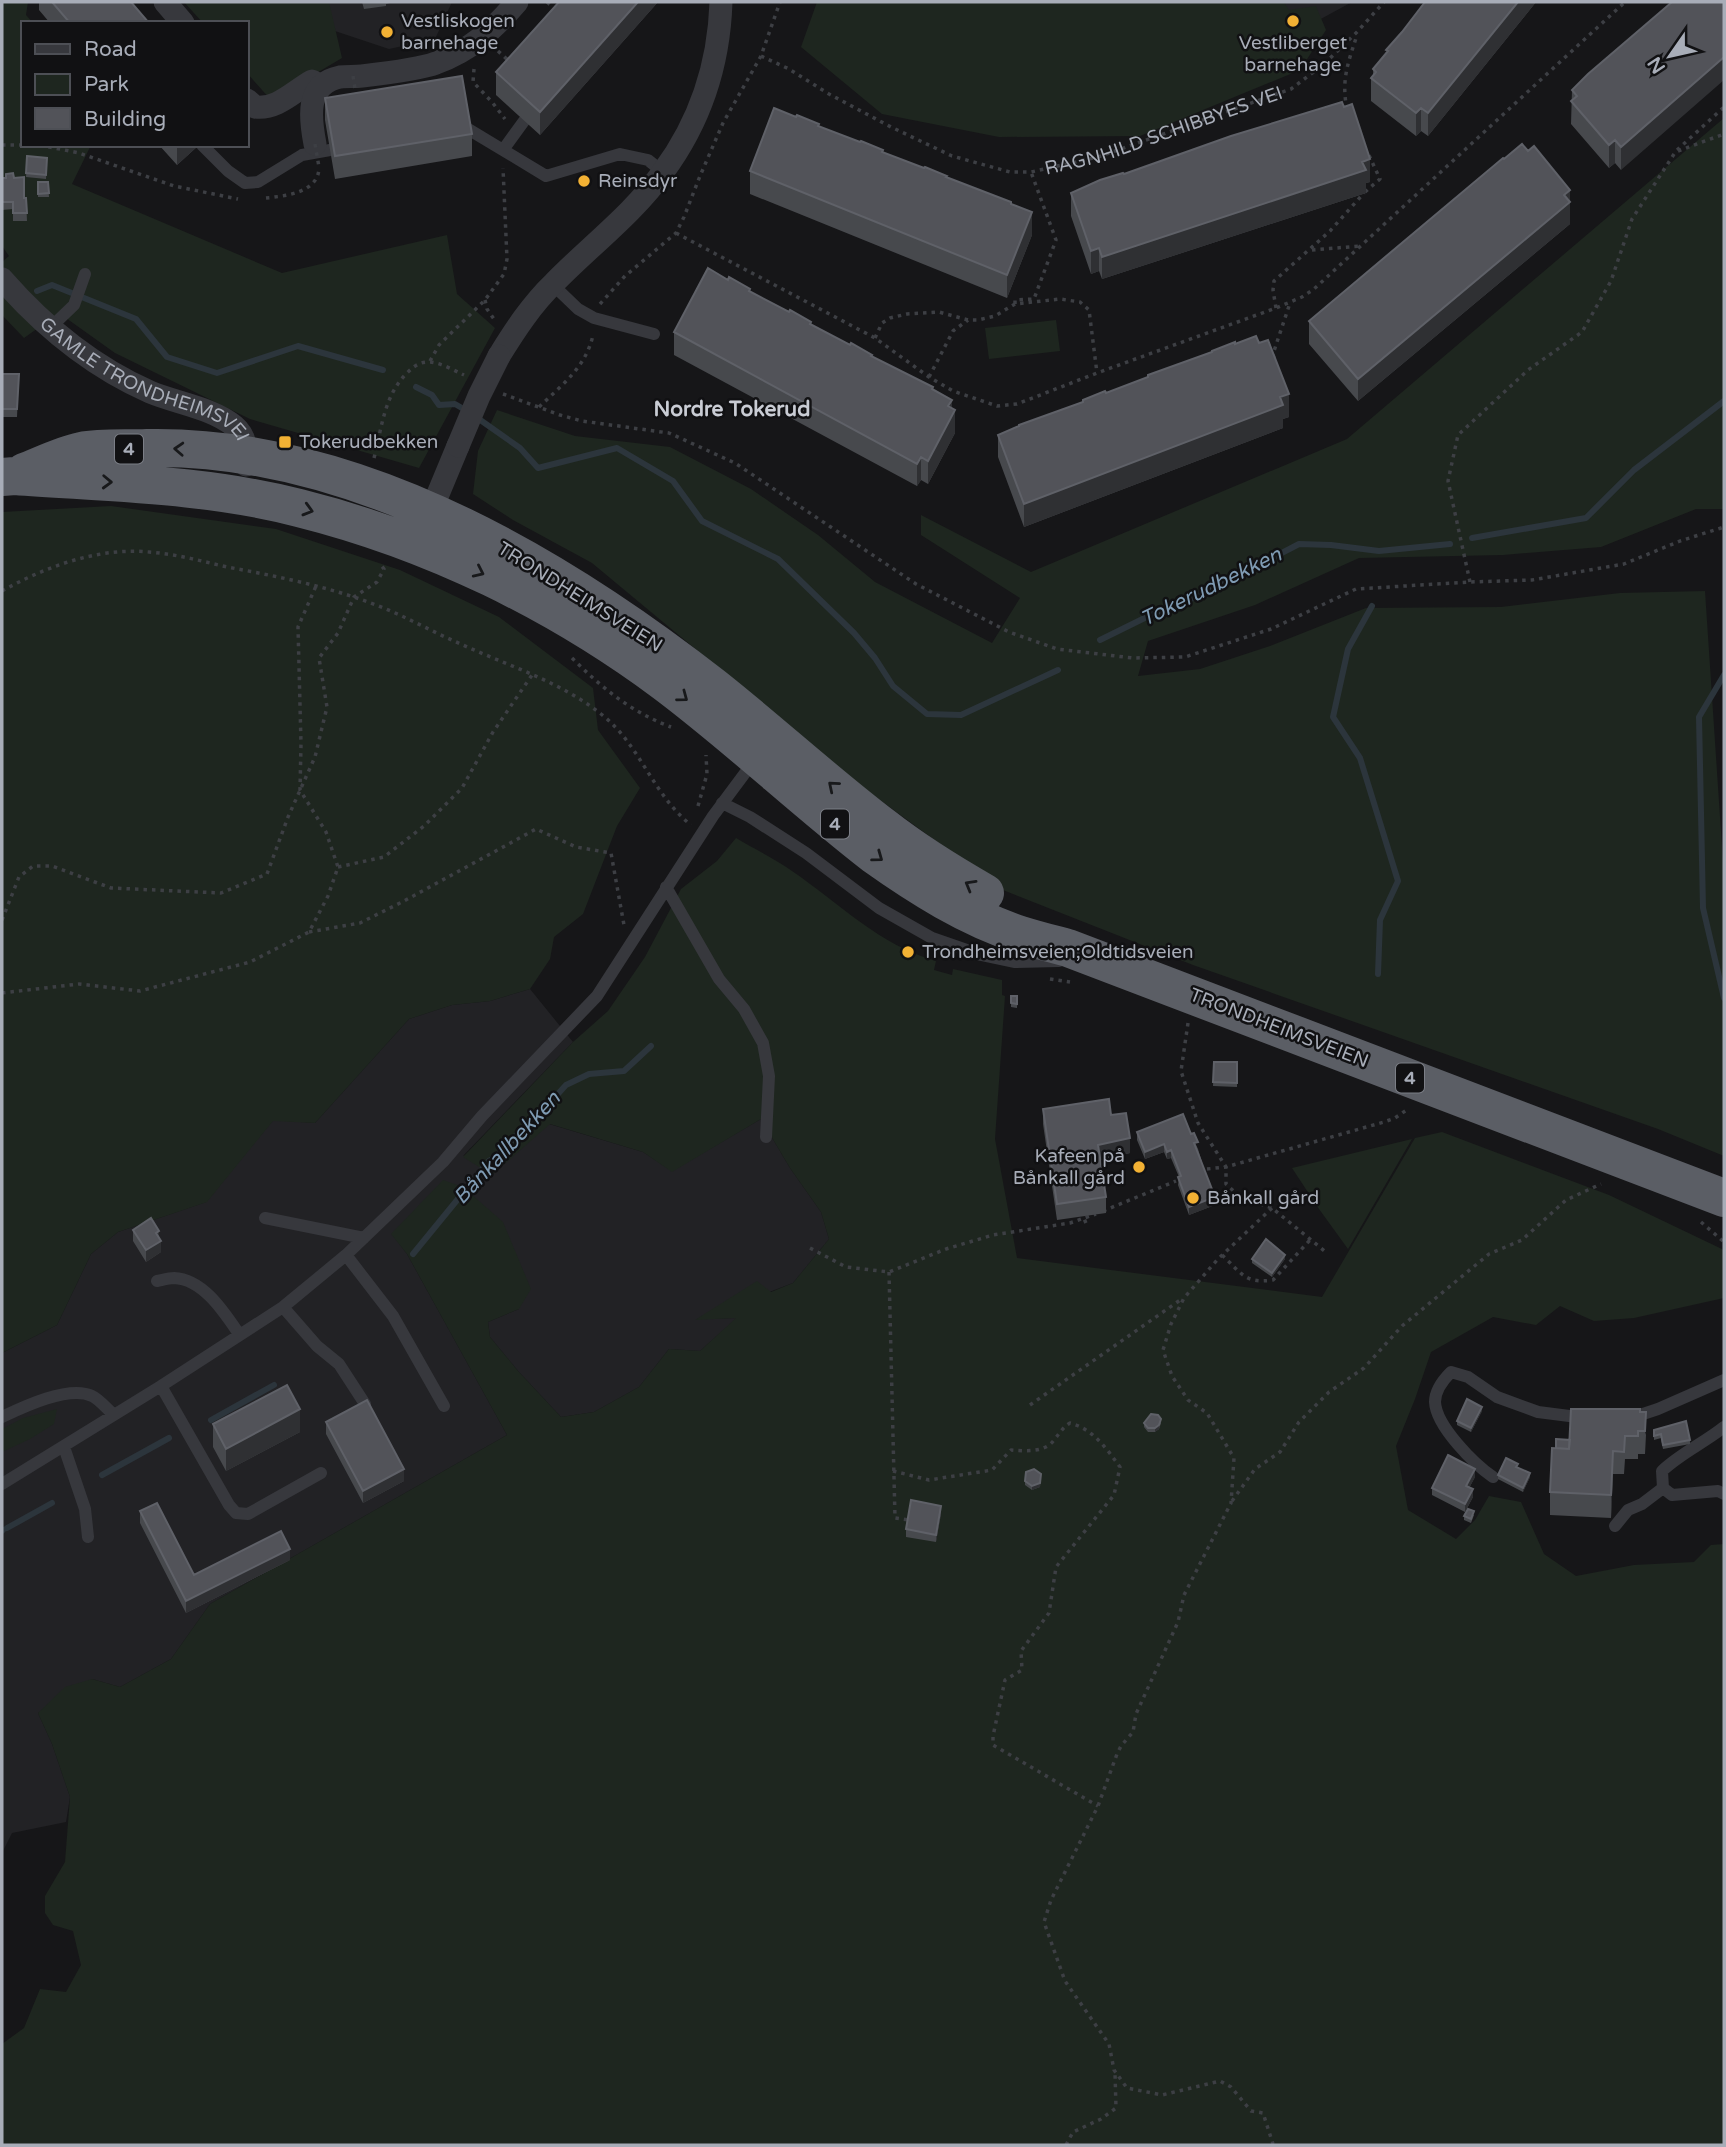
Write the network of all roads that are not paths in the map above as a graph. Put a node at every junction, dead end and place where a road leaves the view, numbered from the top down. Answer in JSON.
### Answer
{"nodes":[{"id":1,"x":165,"y":2,"type":"edge"},
{"id":2,"x":517,"y":2,"type":"edge"},
{"id":3,"x":721,"y":2,"type":"edge"},
{"id":4,"x":181,"y":21,"type":"edge"},
{"id":5,"x":321,"y":86,"type":"junction"},
{"id":6,"x":248,"y":101,"type":"edge"},
{"id":7,"x":524,"y":121,"type":"edge"},
{"id":8,"x":468,"y":129,"type":"edge"},
{"id":9,"x":204,"y":147,"type":"edge"},
{"id":10,"x":323,"y":147,"type":"joint"},
{"id":11,"x":502,"y":150,"type":"junction"},
{"id":12,"x":663,"y":172,"type":"junction"},
{"id":13,"x":2,"y":279,"type":"edge"},
{"id":14,"x":83,"y":280,"type":"dead end"},
{"id":15,"x":552,"y":284,"type":"junction"},
{"id":16,"x":50,"y":328,"type":"junction"},
{"id":17,"x":654,"y":334,"type":"dead end"},
{"id":18,"x":247,"y":456,"type":"junction"},
{"id":19,"x":8,"y":476,"type":"edge"},
{"id":20,"x":241,"y":496,"type":"junction"},
{"id":21,"x":423,"y":529,"type":"junction"},
{"id":22,"x":765,"y":747,"type":"junction"},
{"id":23,"x":722,"y":803,"type":"junction"},
{"id":24,"x":666,"y":887,"type":"junction"},
{"id":25,"x":1082,"y":954,"type":"junction"},
{"id":26,"x":766,"y":1137,"type":"dead end"},
{"id":27,"x":1724,"y":1198,"type":"edge"},
{"id":28,"x":265,"y":1218,"type":"dead end"},
{"id":29,"x":364,"y":1238,"type":"junction"},
{"id":30,"x":346,"y":1255,"type":"junction"},
{"id":31,"x":157,"y":1281,"type":"dead end"},
{"id":32,"x":283,"y":1307,"type":"junction"},
{"id":33,"x":239,"y":1334,"type":"junction"},
{"id":34,"x":1724,"y":1380,"type":"edge"},
{"id":35,"x":161,"y":1386,"type":"junction"},
{"id":36,"x":365,"y":1404,"type":"edge"},
{"id":37,"x":444,"y":1406,"type":"dead end"},
{"id":38,"x":113,"y":1415,"type":"junction"},
{"id":39,"x":2,"y":1417,"type":"edge"},
{"id":40,"x":1592,"y":1419,"type":"edge"},
{"id":41,"x":1617,"y":1420,"type":"edge"},
{"id":42,"x":1724,"y":1427,"type":"edge"},
{"id":43,"x":64,"y":1447,"type":"junction"},
{"id":44,"x":321,"y":1473,"type":"dead end"},
{"id":45,"x":1493,"y":1477,"type":"dead end"},
{"id":46,"x":2,"y":1484,"type":"edge"},
{"id":47,"x":1663,"y":1488,"type":"junction"},
{"id":48,"x":1724,"y":1494,"type":"edge"},
{"id":49,"x":1615,"y":1526,"type":"dead end"},
{"id":50,"x":88,"y":1537,"type":"dead end"}],
"edges":[{"from":1,"to":4,"type":"street"},
{"from":2,"to":5,"type":"street"},
{"from":3,"to":12,"type":"street"},
{"from":5,"to":6,"type":"street"},
{"from":5,"to":10,"type":"street"},
{"from":7,"to":11,"type":"lane"},
{"from":8,"to":11,"type":"lane"},
{"from":9,"to":10,"type":"lane"},
{"from":11,"to":12,"type":"lane"},
{"from":12,"to":15,"type":"street"},
{"from":13,"to":16,"type":"street","name":"GAMLE TRONDHEIMSVEI"},
{"from":14,"to":16,"type":"lane"},
{"from":15,"to":17,"type":"lane"},
{"from":15,"to":21,"type":"street","bridge":true},
{"from":16,"to":18,"type":"street","name":"GAMLE TRONDHEIMSVEI"},
{"from":18,"to":19,"type":"highway","name":"TRONDHEIMSVEIEN","number":"4","one_way":true},
{"from":18,"to":20,"type":"street","name":"GAMLE TRONDHEIMSVEI"},
{"from":18,"to":21,"type":"highway","name":"TRONDHEIMSVEIEN","number":"4"},
{"from":19,"to":20,"type":"highway","name":"TRONDHEIMSVEIEN","number":"4","one_way":true},
{"from":20,"to":21,"type":"highway","name":"TRONDHEIMSVEIEN","number":"4","one_way":true},
{"from":21,"to":22,"type":"highway","name":"TRONDHEIMSVEIEN","number":"4"},
{"from":22,"to":23,"type":"lane"},
{"from":22,"to":25,"type":"highway","name":"TRONDHEIMSVEIEN","number":"4"},
{"from":23,"to":24,"type":"lane"},
{"from":23,"to":25,"type":"lane"},
{"from":24,"to":26,"type":"lane"},
{"from":24,"to":29,"type":"lane"},
{"from":25,"to":27,"type":"highway","name":"TRONDHEIMSVEIEN","number":"4"},
{"from":28,"to":29,"type":"lane"},
{"from":29,"to":30,"type":"lane"},
{"from":30,"to":32,"type":"lane"},
{"from":30,"to":37,"type":"lane"},
{"from":31,"to":33,"type":"lane"},
{"from":32,"to":33,"type":"lane"},
{"from":32,"to":36,"type":"lane"},
{"from":33,"to":35,"type":"lane"},
{"from":34,"to":41,"type":"lane"},
{"from":35,"to":38,"type":"lane"},
{"from":35,"to":44,"type":"lane"},
{"from":38,"to":39,"type":"lane"},
{"from":38,"to":43,"type":"lane"},
{"from":40,"to":45,"type":"lane"},
{"from":42,"to":47,"type":"lane"},
{"from":43,"to":46,"type":"lane"},
{"from":43,"to":50,"type":"lane"},
{"from":47,"to":48,"type":"lane"},
{"from":47,"to":49,"type":"lane"}]}
